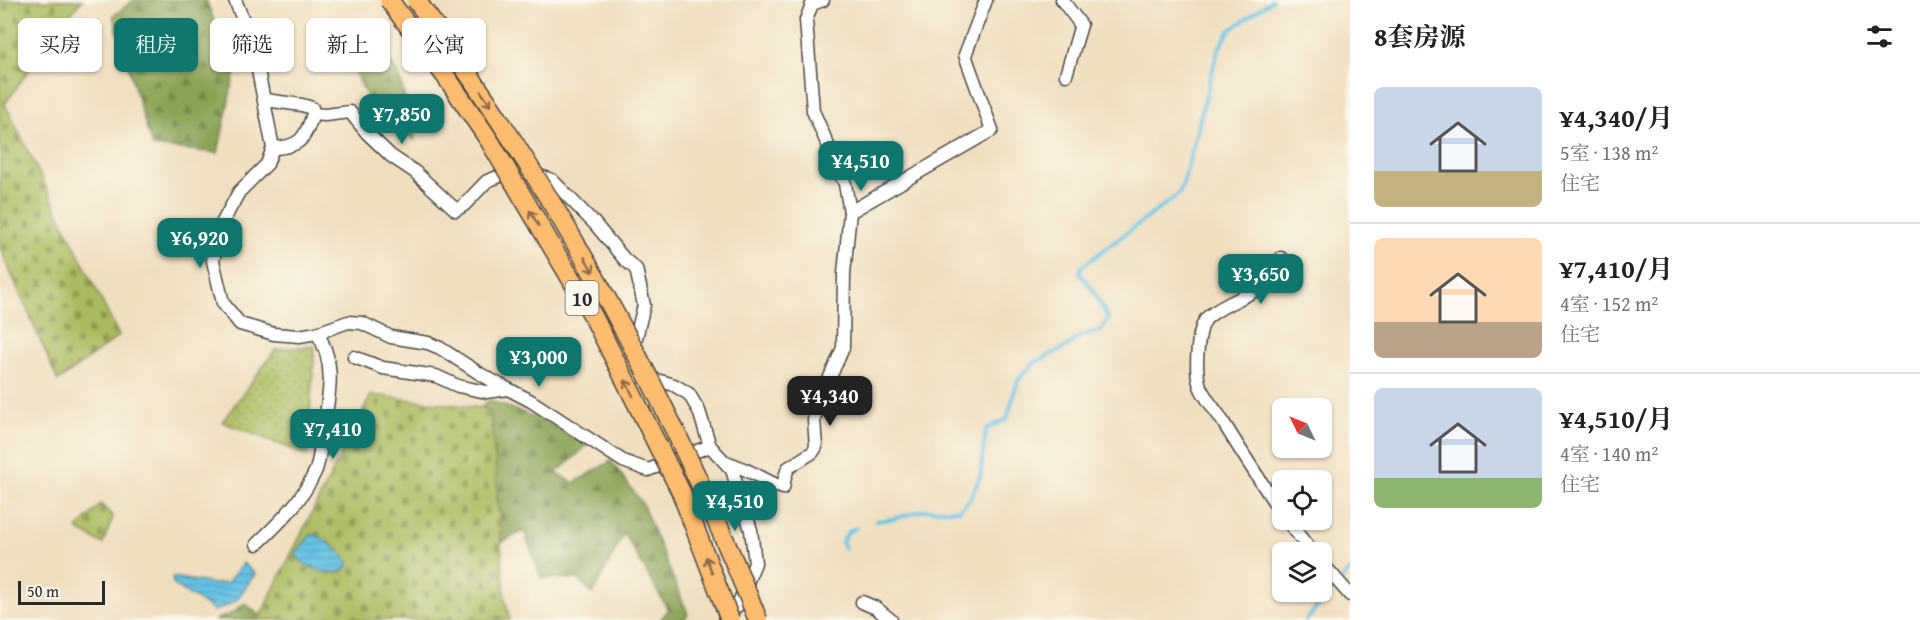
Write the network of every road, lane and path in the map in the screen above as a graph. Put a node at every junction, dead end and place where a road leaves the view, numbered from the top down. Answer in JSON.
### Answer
{"nodes":[{"id":1,"x":235,"y":0,"type":"edge"},
{"id":2,"x":389,"y":0,"type":"edge"},
{"id":3,"x":416,"y":0,"type":"edge"},
{"id":4,"x":822,"y":0,"type":"edge"},
{"id":5,"x":986,"y":0,"type":"edge"},
{"id":6,"x":1062,"y":0,"type":"edge"},
{"id":7,"x":1066,"y":75,"type":"dead end"},
{"id":8,"x":265,"y":100,"type":"junction"},
{"id":9,"x":313,"y":114,"type":"junction"},
{"id":10,"x":273,"y":148,"type":"junction"},
{"id":11,"x":849,"y":212,"type":"junction"},
{"id":12,"x":1281,"y":258,"type":"dead end"},
{"id":13,"x":316,"y":333,"type":"junction"},
{"id":14,"x":354,"y":357,"type":"dead end"},
{"id":15,"x":508,"y":389,"type":"junction"},
{"id":16,"x":710,"y":446,"type":"junction"},
{"id":17,"x":725,"y":462,"type":"junction"},
{"id":18,"x":1272,"y":499,"type":"edge"},
{"id":19,"x":1295,"y":530,"type":"edge"},
{"id":20,"x":1304,"y":542,"type":"edge"},
{"id":21,"x":257,"y":544,"type":"dead end"},
{"id":22,"x":1332,"y":574,"type":"edge"},
{"id":23,"x":1350,"y":595,"type":"edge"},
{"id":24,"x":862,"y":602,"type":"dead end"},
{"id":25,"x":724,"y":620,"type":"edge"},
{"id":26,"x":730,"y":620,"type":"edge"},
{"id":27,"x":758,"y":620,"type":"edge"},
{"id":28,"x":891,"y":620,"type":"edge"}],
"edges":[{"from":1,"to":8,"type":"street"},
{"from":26,"to":2,"type":"highway","number":"10","one_way":true,"bridge":true},
{"from":3,"to":27,"type":"highway","number":"10","one_way":true,"bridge":true},
{"from":4,"to":11,"type":"street"},
{"from":5,"to":11,"type":"street"},
{"from":6,"to":7,"type":"street"},
{"from":8,"to":9,"type":"street"},
{"from":8,"to":10,"type":"street"},
{"from":9,"to":10,"type":"street"},
{"from":9,"to":16,"type":"street"},
{"from":10,"to":13,"type":"street"},
{"from":11,"to":17,"type":"street"},
{"from":12,"to":18,"type":"street"},
{"from":13,"to":15,"type":"street"},
{"from":13,"to":21,"type":"street"},
{"from":14,"to":15,"type":"street"},
{"from":15,"to":16,"type":"street"},
{"from":16,"to":17,"type":"street"},
{"from":17,"to":25,"type":"street"},
{"from":19,"to":20,"type":"street"},
{"from":22,"to":23,"type":"street"},
{"from":24,"to":28,"type":"street"}]}
